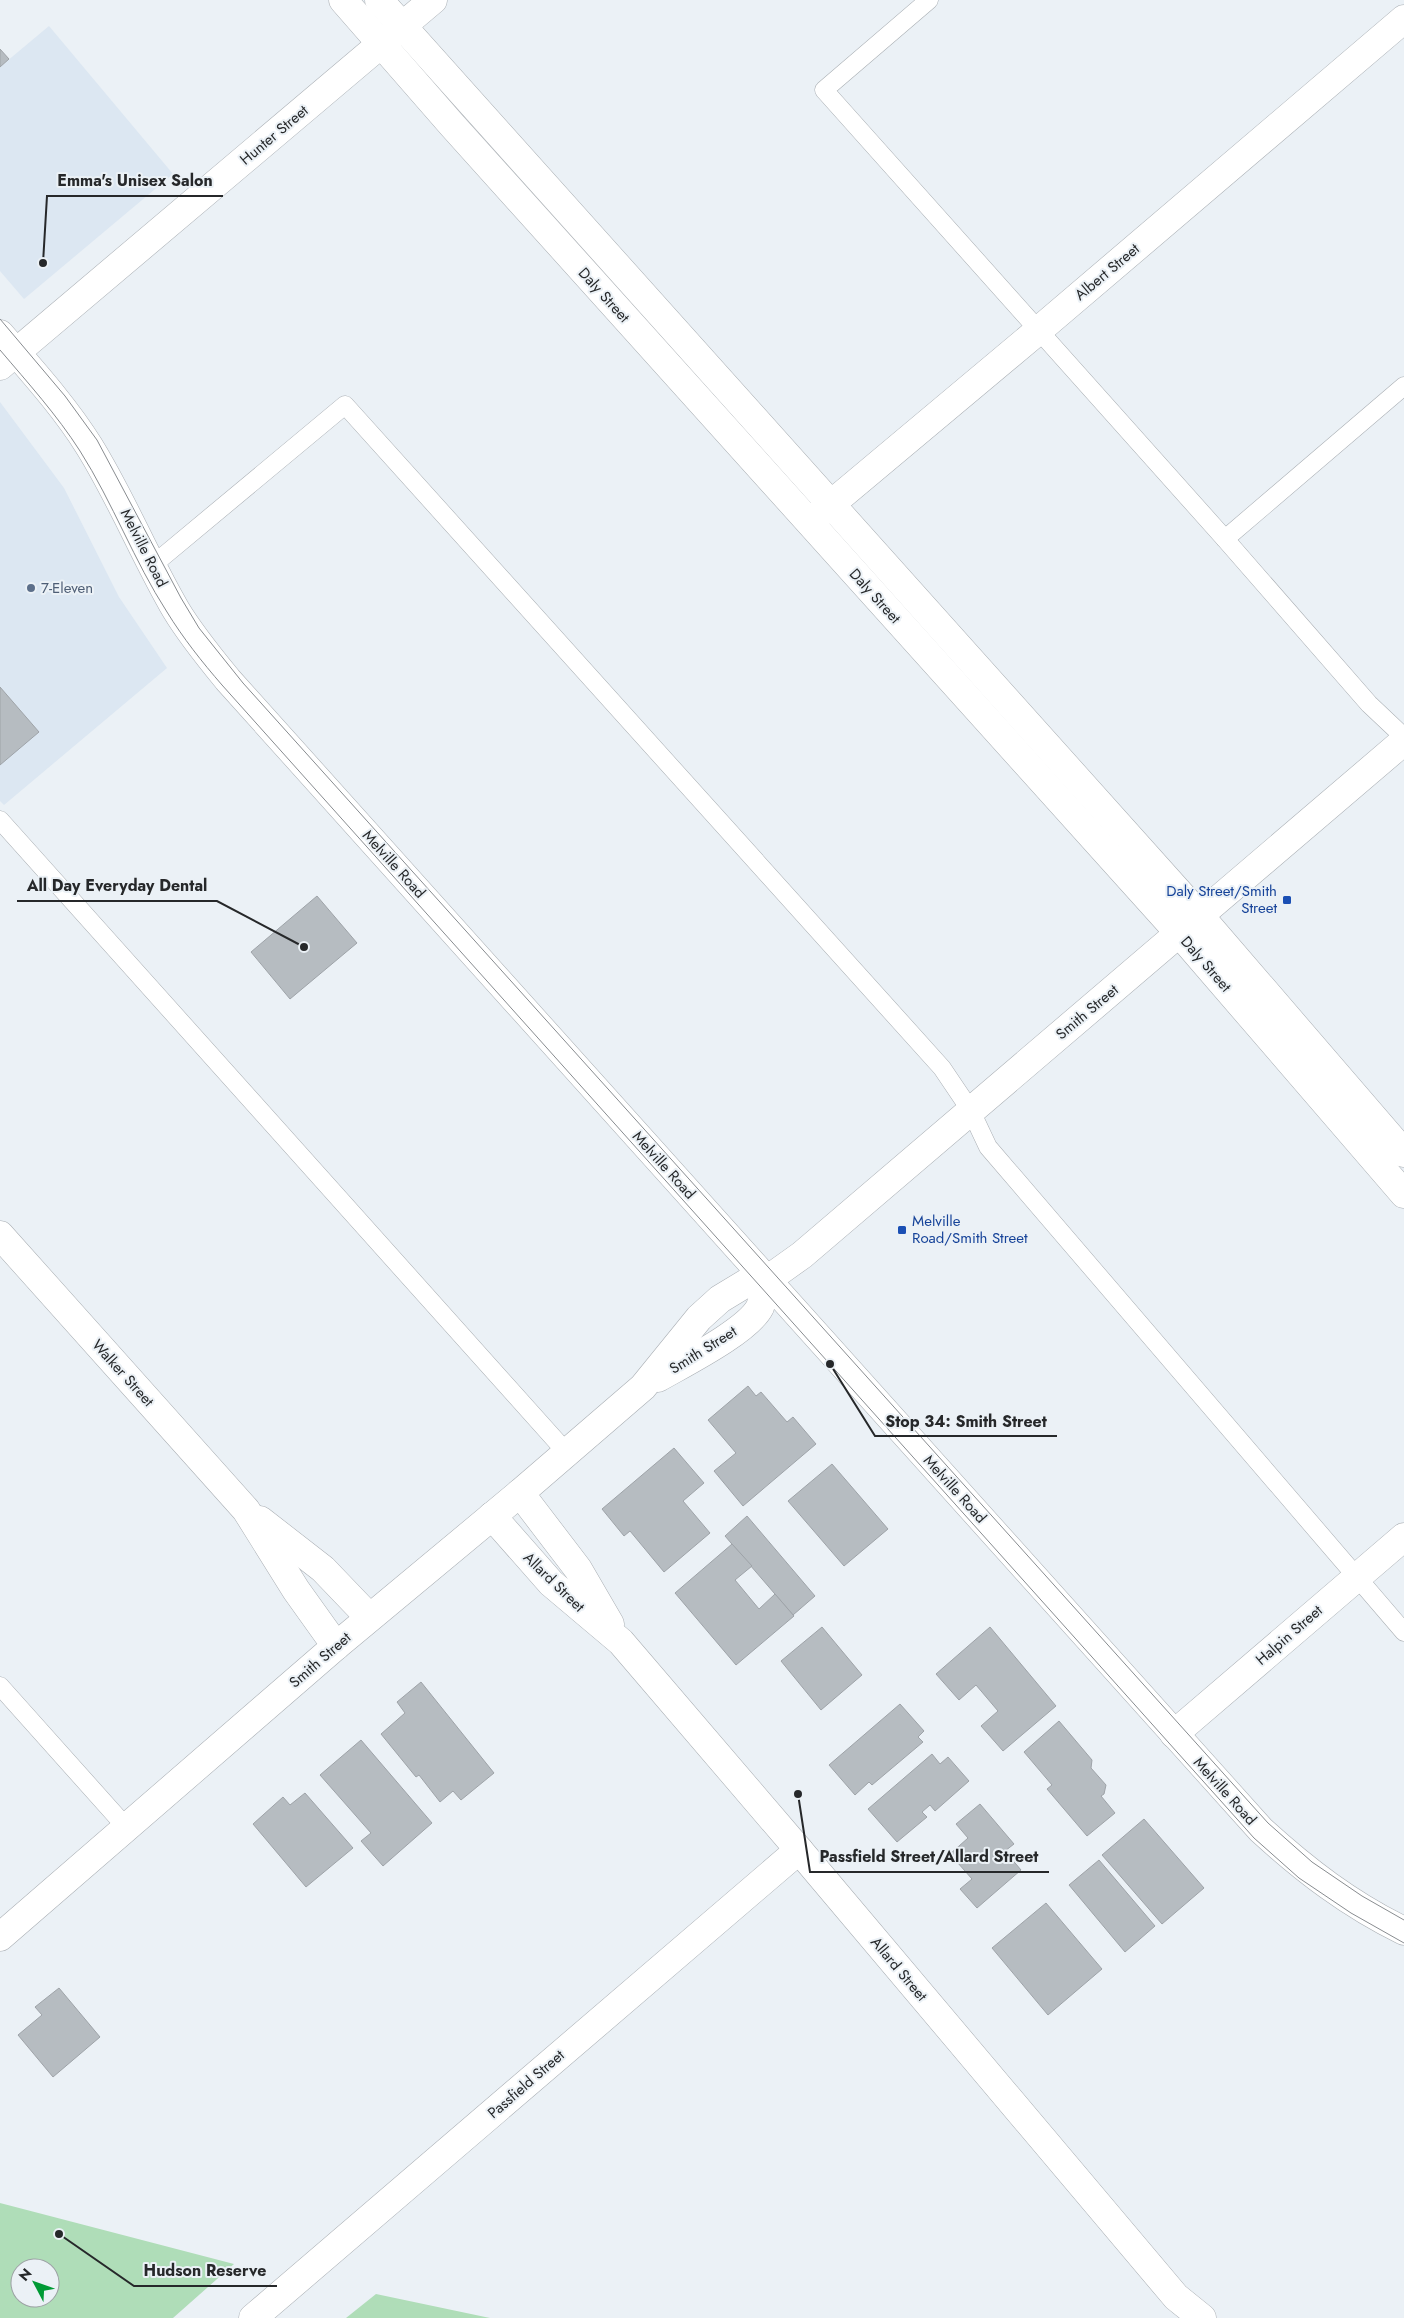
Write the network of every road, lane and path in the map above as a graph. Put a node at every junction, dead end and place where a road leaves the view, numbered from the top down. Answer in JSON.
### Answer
{"nodes":[{"id":1,"x":343,"y":0,"type":"edge"},
{"id":2,"x":379,"y":0,"type":"edge"},
{"id":3,"x":433,"y":0,"type":"edge"},
{"id":4,"x":929,"y":0,"type":"edge"},
{"id":5,"x":1404,"y":19,"type":"edge"},
{"id":6,"x":392,"y":35,"type":"junction"},
{"id":7,"x":1039,"y":330,"type":"junction"},
{"id":8,"x":5,"y":351,"type":"edge"},
{"id":9,"x":1404,"y":386,"type":"edge"},
{"id":10,"x":831,"y":504,"type":"junction"},
{"id":11,"x":809,"y":523,"type":"junction"},
{"id":12,"x":1225,"y":539,"type":"junction"},
{"id":13,"x":151,"y":563,"type":"junction"},
{"id":14,"x":1404,"y":737,"type":"edge"},
{"id":15,"x":1404,"y":741,"type":"edge"},
{"id":16,"x":0,"y":820,"type":"edge"},
{"id":17,"x":1200,"y":916,"type":"junction"},
{"id":18,"x":1179,"y":933,"type":"junction"},
{"id":19,"x":971,"y":1110,"type":"junction"},
{"id":20,"x":1404,"y":1153,"type":"edge"},
{"id":21,"x":1404,"y":1194,"type":"edge"},
{"id":22,"x":0,"y":1235,"type":"edge"},
{"id":23,"x":767,"y":1280,"type":"junction"},
{"id":24,"x":567,"y":1452,"type":"junction"},
{"id":25,"x":520,"y":1493,"type":"junction"},
{"id":26,"x":246,"y":1510,"type":"junction"},
{"id":27,"x":492,"y":1516,"type":"junction"},
{"id":28,"x":1404,"y":1537,"type":"edge"},
{"id":29,"x":1356,"y":1578,"type":"junction"},
{"id":30,"x":369,"y":1617,"type":"junction"},
{"id":31,"x":1404,"y":1632,"type":"edge"},
{"id":32,"x":621,"y":1642,"type":"junction"},
{"id":33,"x":336,"y":1646,"type":"junction"},
{"id":34,"x":0,"y":1686,"type":"edge"},
{"id":35,"x":1174,"y":1734,"type":"junction"},
{"id":36,"x":126,"y":1827,"type":"junction"},
{"id":37,"x":799,"y":1850,"type":"junction"},
{"id":38,"x":1404,"y":1931,"type":"edge"},
{"id":39,"x":0,"y":1937,"type":"edge"},
{"id":40,"x":1181,"y":2307,"type":"edge"},
{"id":41,"x":253,"y":2318,"type":"edge"},
{"id":42,"x":1202,"y":2318,"type":"edge"}],
"edges":[{"from":1,"to":6,"type":"street","name":"Daly Street"},
{"from":2,"to":6,"type":"street","name":"Daly Street"},
{"from":3,"to":6,"type":"street","name":"Hunter Street"},
{"from":4,"to":7,"type":"lane"},
{"from":5,"to":7,"type":"street","name":"Albert Street"},
{"from":6,"to":8,"type":"street","name":"Hunter Street"},
{"from":6,"to":10,"type":"street","name":"Daly Street"},
{"from":6,"to":11,"type":"street","name":"Daly Street"},
{"from":7,"to":10,"type":"street","name":"Albert Street"},
{"from":7,"to":12,"type":"lane"},
{"from":8,"to":13,"type":"street","name":"Melville Road"},
{"from":9,"to":12,"type":"lane"},
{"from":10,"to":11,"type":"street","name":"Albert Street"},
{"from":10,"to":17,"type":"street","name":"Daly Street"},
{"from":11,"to":18,"type":"street","name":"Daly Street"},
{"from":12,"to":14,"type":"lane"},
{"from":13,"to":19,"type":"lane"},
{"from":13,"to":23,"type":"street","name":"Melville Road"},
{"from":15,"to":17,"type":"street","name":"Smith Street"},
{"from":16,"to":24,"type":"lane"},
{"from":17,"to":18,"type":"street","name":"Smith Street"},
{"from":17,"to":20,"type":"street","name":"Daly Street"},
{"from":18,"to":19,"type":"street","name":"Smith Street"},
{"from":18,"to":21,"type":"street","name":"Daly Street"},
{"from":19,"to":23,"type":"street","name":"Smith Street"},
{"from":19,"to":29,"type":"lane"},
{"from":22,"to":26,"type":"street","name":"Walker Street"},
{"from":23,"to":24,"type":"street","name":"Smith Street"},
{"from":23,"to":35,"type":"street","name":"Melville Road"},
{"from":24,"to":25,"type":"street","name":"Smith Street"},
{"from":25,"to":27,"type":"street","name":"Smith Street"},
{"from":25,"to":32,"type":"street","name":"Allard Street"},
{"from":26,"to":30,"type":"street","name":"Walker Street"},
{"from":26,"to":33,"type":"street","name":"Walker Street"},
{"from":27,"to":30,"type":"street","name":"Smith Street"},
{"from":27,"to":32,"type":"street","name":"Allard Street"},
{"from":28,"to":29,"type":"street","name":"Halpin Street"},
{"from":29,"to":31,"type":"lane"},
{"from":29,"to":35,"type":"street","name":"Halpin Street"},
{"from":30,"to":33,"type":"street","name":"Smith Street"},
{"from":32,"to":37,"type":"street","name":"Allard Street"},
{"from":33,"to":36,"type":"street","name":"Smith Street"},
{"from":34,"to":36,"type":"lane"},
{"from":35,"to":38,"type":"street","name":"Melville Road"},
{"from":36,"to":39,"type":"street","name":"Smith Street"},
{"from":37,"to":40,"type":"street","name":"Allard Street"},
{"from":37,"to":41,"type":"street","name":"Passfield Street"},
{"from":40,"to":42,"type":"street","name":"Allard Street"}]}
